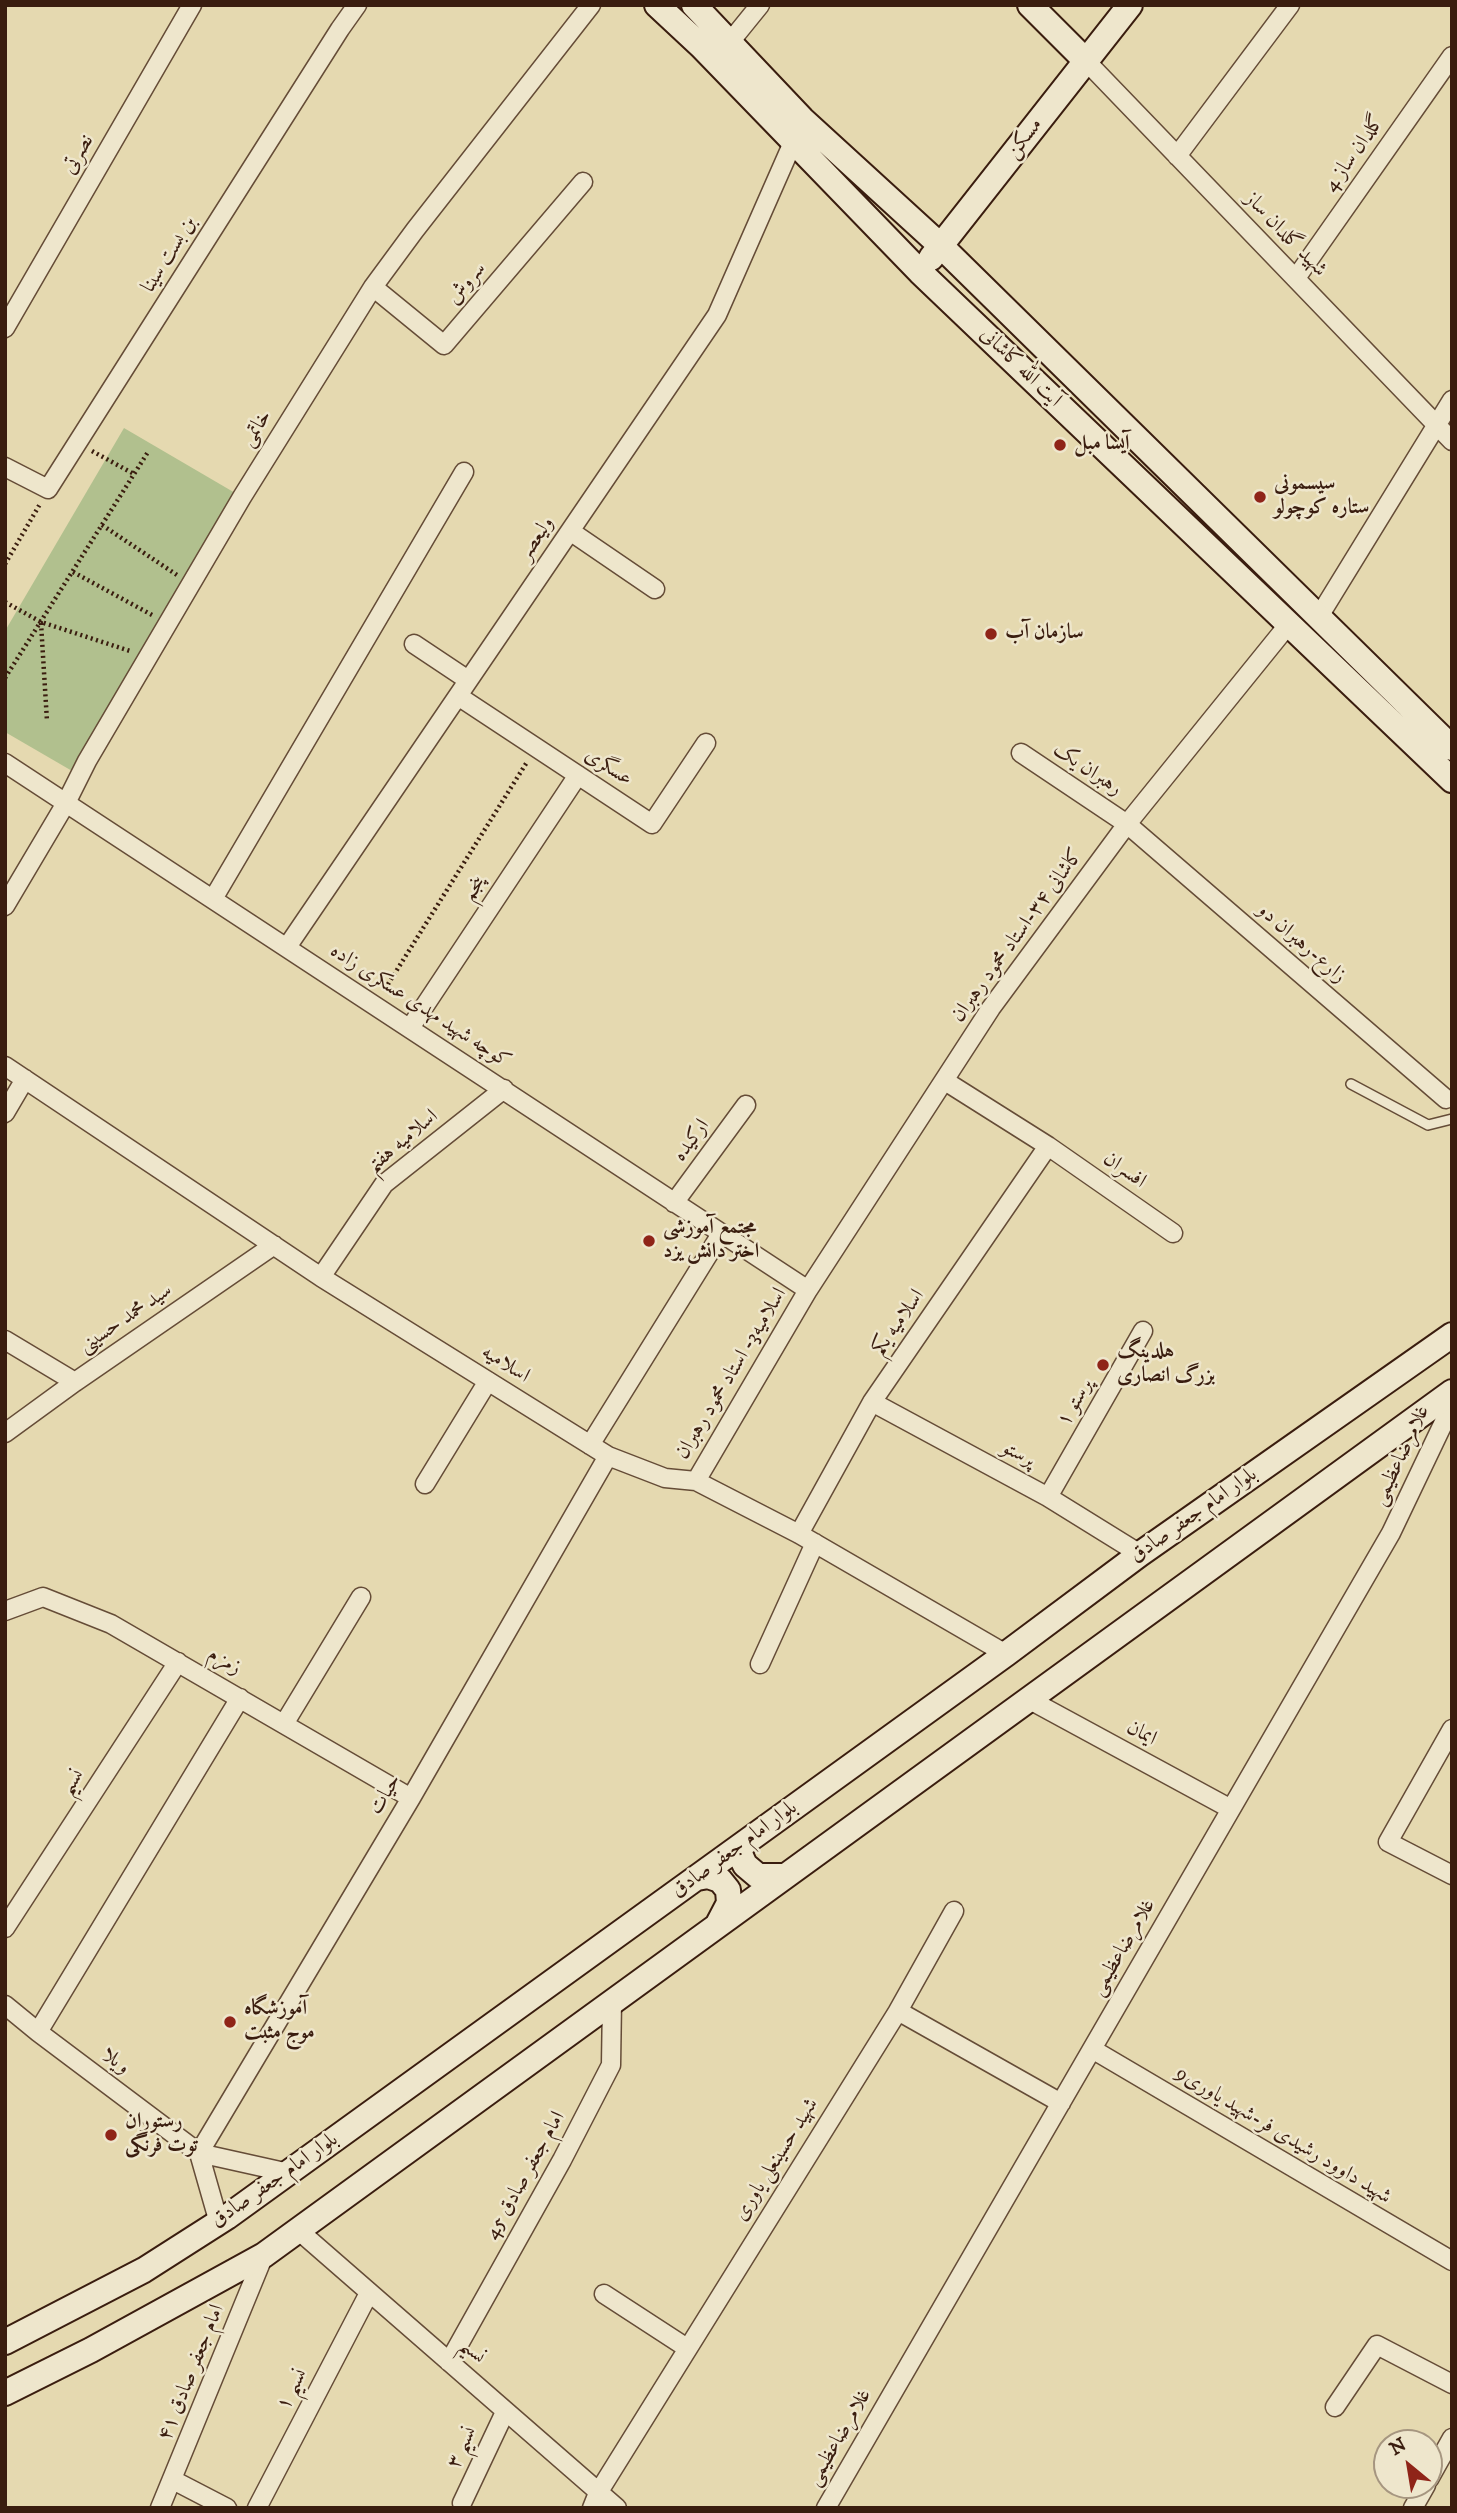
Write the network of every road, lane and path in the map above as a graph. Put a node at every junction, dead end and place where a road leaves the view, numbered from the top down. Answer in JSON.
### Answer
{"nodes":[{"id":1,"x":192,"y":5,"type":"edge"},
{"id":2,"x":357,"y":5,"type":"edge"},
{"id":3,"x":591,"y":5,"type":"edge"},
{"id":4,"x":657,"y":5,"type":"edge"},
{"id":5,"x":694,"y":5,"type":"edge"},
{"id":6,"x":760,"y":5,"type":"edge"},
{"id":7,"x":1030,"y":5,"type":"edge"},
{"id":8,"x":1130,"y":5,"type":"edge"},
{"id":9,"x":1290,"y":5,"type":"edge"},
{"id":10,"x":730,"y":42,"type":"junction"},
{"id":11,"x":1452,"y":56,"type":"edge"},
{"id":12,"x":1086,"y":61,"type":"junction"},
{"id":13,"x":794,"y":140,"type":"junction"},
{"id":14,"x":1177,"y":156,"type":"junction"},
{"id":15,"x":583,"y":182,"type":"dead end"},
{"id":16,"x":941,"y":246,"type":"junction"},
{"id":17,"x":920,"y":272,"type":"junction"},
{"id":18,"x":1296,"y":278,"type":"junction"},
{"id":19,"x":373,"y":287,"type":"junction"},
{"id":20,"x":5,"y":328,"type":"edge"},
{"id":21,"x":1452,"y":400,"type":"edge"},
{"id":22,"x":1437,"y":426,"type":"junction"},
{"id":23,"x":1452,"y":441,"type":"edge"},
{"id":24,"x":78,"y":443,"type":"junction"},
{"id":25,"x":148,"y":452,"type":"dead end"},
{"id":26,"x":5,"y":467,"type":"edge"},
{"id":27,"x":464,"y":472,"type":"dead end"},
{"id":28,"x":134,"y":474,"type":"junction"},
{"id":29,"x":48,"y":489,"type":"junction"},
{"id":30,"x":102,"y":525,"type":"junction"},
{"id":31,"x":570,"y":531,"type":"junction"},
{"id":32,"x":5,"y":564,"type":"edge"},
{"id":33,"x":73,"y":572,"type":"junction"},
{"id":34,"x":190,"y":584,"type":"junction"},
{"id":35,"x":655,"y":589,"type":"dead end"},
{"id":36,"x":5,"y":602,"type":"edge"},
{"id":37,"x":1318,"y":618,"type":"junction"},
{"id":38,"x":41,"y":622,"type":"junction"},
{"id":39,"x":167,"y":624,"type":"junction"},
{"id":40,"x":1288,"y":625,"type":"junction"},
{"id":41,"x":414,"y":644,"type":"dead end"},
{"id":42,"x":148,"y":657,"type":"junction"},
{"id":43,"x":5,"y":678,"type":"edge"},
{"id":44,"x":468,"y":680,"type":"junction"},
{"id":45,"x":458,"y":696,"type":"junction"},
{"id":46,"x":47,"y":721,"type":"dead end"},
{"id":47,"x":706,"y":743,"type":"dead end"},
{"id":48,"x":536,"y":747,"type":"junction"},
{"id":49,"x":1452,"y":748,"type":"edge"},
{"id":50,"x":1021,"y":753,"type":"dead end"},
{"id":51,"x":5,"y":762,"type":"edge"},
{"id":52,"x":578,"y":775,"type":"junction"},
{"id":53,"x":1452,"y":780,"type":"edge"},
{"id":54,"x":66,"y":803,"type":"junction"},
{"id":55,"x":1127,"y":824,"type":"junction"},
{"id":56,"x":213,"y":899,"type":"junction"},
{"id":57,"x":5,"y":906,"type":"edge"},
{"id":58,"x":287,"y":947,"type":"junction"},
{"id":59,"x":375,"y":1004,"type":"junction"},
{"id":60,"x":410,"y":1028,"type":"junction"},
{"id":61,"x":5,"y":1066,"type":"edge"},
{"id":62,"x":25,"y":1079,"type":"junction"},
{"id":63,"x":945,"y":1081,"type":"junction"},
{"id":64,"x":1351,"y":1084,"type":"dead end"},
{"id":65,"x":504,"y":1089,"type":"junction"},
{"id":66,"x":1446,"y":1099,"type":"dead end"},
{"id":67,"x":746,"y":1105,"type":"dead end"},
{"id":68,"x":5,"y":1113,"type":"edge"},
{"id":69,"x":1452,"y":1119,"type":"edge"},
{"id":70,"x":1048,"y":1146,"type":"junction"},
{"id":71,"x":674,"y":1203,"type":"junction"},
{"id":72,"x":1173,"y":1233,"type":"dead end"},
{"id":73,"x":721,"y":1234,"type":"junction"},
{"id":74,"x":274,"y":1245,"type":"junction"},
{"id":75,"x":321,"y":1277,"type":"junction"},
{"id":76,"x":808,"y":1290,"type":"junction"},
{"id":77,"x":1143,"y":1331,"type":"dead end"},
{"id":78,"x":1452,"y":1335,"type":"edge"},
{"id":79,"x":5,"y":1340,"type":"edge"},
{"id":80,"x":488,"y":1381,"type":"junction"},
{"id":81,"x":75,"y":1382,"type":"junction"},
{"id":82,"x":1452,"y":1392,"type":"edge"},
{"id":83,"x":872,"y":1402,"type":"junction"},
{"id":84,"x":1452,"y":1405,"type":"edge"},
{"id":85,"x":5,"y":1433,"type":"edge"},
{"id":86,"x":590,"y":1445,"type":"junction"},
{"id":87,"x":608,"y":1457,"type":"junction"},
{"id":88,"x":696,"y":1481,"type":"junction"},
{"id":89,"x":425,"y":1485,"type":"dead end"},
{"id":90,"x":1048,"y":1497,"type":"junction"},
{"id":91,"x":799,"y":1534,"type":"junction"},
{"id":92,"x":816,"y":1543,"type":"junction"},
{"id":93,"x":1140,"y":1554,"type":"junction"},
{"id":94,"x":361,"y":1597,"type":"dead end"},
{"id":95,"x":5,"y":1611,"type":"edge"},
{"id":96,"x":1006,"y":1654,"type":"junction"},
{"id":97,"x":178,"y":1662,"type":"junction"},
{"id":98,"x":760,"y":1664,"type":"dead end"},
{"id":99,"x":240,"y":1699,"type":"junction"},
{"id":100,"x":1030,"y":1700,"type":"junction"},
{"id":101,"x":285,"y":1724,"type":"junction"},
{"id":102,"x":1452,"y":1728,"type":"edge"},
{"id":103,"x":411,"y":1798,"type":"junction"},
{"id":104,"x":1231,"y":1809,"type":"junction"},
{"id":105,"x":742,"y":1845,"type":"junction"},
{"id":106,"x":1452,"y":1875,"type":"edge"},
{"id":107,"x":784,"y":1876,"type":"junction"},
{"id":108,"x":696,"y":1878,"type":"junction"},
{"id":109,"x":954,"y":1911,"type":"dead end"},
{"id":110,"x":718,"y":1924,"type":"junction"},
{"id":111,"x":5,"y":1928,"type":"edge"},
{"id":112,"x":612,"y":2001,"type":"junction"},
{"id":113,"x":5,"y":2005,"type":"edge"},
{"id":114,"x":898,"y":2011,"type":"junction"},
{"id":115,"x":38,"y":2032,"type":"junction"},
{"id":116,"x":1092,"y":2049,"type":"junction"},
{"id":117,"x":1061,"y":2102,"type":"junction"},
{"id":118,"x":199,"y":2153,"type":"junction"},
{"id":119,"x":289,"y":2173,"type":"junction"},
{"id":120,"x":219,"y":2222,"type":"junction"},
{"id":121,"x":298,"y":2230,"type":"junction"},
{"id":122,"x":264,"y":2255,"type":"junction"},
{"id":123,"x":1452,"y":2261,"type":"edge"},
{"id":124,"x":369,"y":2292,"type":"junction"},
{"id":125,"x":604,"y":2294,"type":"dead end"},
{"id":126,"x":5,"y":2342,"type":"edge"},
{"id":127,"x":687,"y":2348,"type":"junction"},
{"id":128,"x":449,"y":2362,"type":"junction"},
{"id":129,"x":1452,"y":2384,"type":"edge"},
{"id":130,"x":5,"y":2393,"type":"edge"},
{"id":131,"x":1335,"y":2407,"type":"dead end"},
{"id":132,"x":506,"y":2412,"type":"junction"},
{"id":133,"x":1452,"y":2438,"type":"edge"},
{"id":134,"x":1443,"y":2454,"type":"edge"},
{"id":135,"x":173,"y":2480,"type":"junction"},
{"id":136,"x":595,"y":2500,"type":"edge"},
{"id":137,"x":463,"y":2503,"type":"dead end"},
{"id":138,"x":160,"y":2508,"type":"edge"},
{"id":139,"x":228,"y":2508,"type":"edge"},
{"id":140,"x":257,"y":2508,"type":"edge"},
{"id":141,"x":617,"y":2508,"type":"edge"},
{"id":142,"x":826,"y":2508,"type":"edge"}],
"edges":[{"from":1,"to":20,"type":"street","name":"نصرتی"},
{"from":2,"to":24,"type":"street","name":"بن بست سینا"},
{"from":3,"to":19,"type":"street","name":"خاتمی"},
{"from":4,"to":13,"type":"main road","name":"آیت الله کاشانی"},
{"from":5,"to":10,"type":"main road","name":"آیت الله کاشانی"},
{"from":6,"to":10,"type":"street"},
{"from":7,"to":12,"type":"main road"},
{"from":8,"to":12,"type":"main road","name":"مسکن"},
{"from":9,"to":14,"type":"street"},
{"from":10,"to":16,"type":"main road","name":"آیت الله کاشانی"},
{"from":11,"to":18,"type":"street","name":"گلدان ساز 4"},
{"from":12,"to":14,"type":"street","name":"شهید گلدان ساز"},
{"from":12,"to":16,"type":"main road","name":"مسکن"},
{"from":13,"to":17,"type":"main road","name":"آیت الله کاشانی"},
{"from":13,"to":31,"type":"street","name":"ولیعصر"},
{"from":14,"to":18,"type":"street","name":"شهید گلدان ساز"},
{"from":15,"to":19,"type":"street","name":"سروش"},
{"from":16,"to":17,"type":"main road","name":"مسکن"},
{"from":16,"to":37,"type":"main road","name":"آیت الله کاشانی"},
{"from":17,"to":40,"type":"main road","name":"آیت الله کاشانی"},
{"from":18,"to":22,"type":"street","name":"شهید گلدان ساز"},
{"from":19,"to":34,"type":"street","name":"خاتمی"},
{"from":21,"to":22,"type":"street"},
{"from":22,"to":23,"type":"street","name":"شهید گلدان ساز"},
{"from":22,"to":37,"type":"street"},
{"from":24,"to":28,"type":"path"},
{"from":24,"to":29,"type":"street","name":"بن بست سینا"},
{"from":25,"to":28,"type":"path"},
{"from":26,"to":29,"type":"street"},
{"from":27,"to":56,"type":"street"},
{"from":28,"to":30,"type":"path"},
{"from":29,"to":32,"type":"path"},
{"from":30,"to":33,"type":"path"},
{"from":30,"to":34,"type":"path"},
{"from":31,"to":35,"type":"street"},
{"from":31,"to":44,"type":"street","name":"ولیعصر"},
{"from":33,"to":38,"type":"path"},
{"from":33,"to":39,"type":"path"},
{"from":34,"to":39,"type":"street","name":"خاتمی"},
{"from":36,"to":38,"type":"path"},
{"from":37,"to":49,"type":"main road","name":"آیت الله کاشانی"},
{"from":38,"to":42,"type":"path"},
{"from":38,"to":43,"type":"path"},
{"from":38,"to":46,"type":"path"},
{"from":39,"to":42,"type":"street","name":"خاتمی"},
{"from":40,"to":53,"type":"main road","name":"آیت الله کاشانی"},
{"from":40,"to":55,"type":"street","name":"کاشانی ۳۴-استاد محمود رهبران"},
{"from":41,"to":44,"type":"street"},
{"from":42,"to":54,"type":"street","name":"خاتمی"},
{"from":44,"to":45,"type":"street","name":"ولیعصر"},
{"from":45,"to":48,"type":"street","name":"عسگری"},
{"from":45,"to":58,"type":"street","name":"ولیعصر"},
{"from":47,"to":52,"type":"street","name":"عسگری"},
{"from":48,"to":52,"type":"street","name":"عسگری"},
{"from":48,"to":59,"type":"path"},
{"from":50,"to":55,"type":"street","name":"رهبران یک"},
{"from":51,"to":54,"type":"street","name":"کوچه شهید مهدی عسکری زاده"},
{"from":52,"to":60,"type":"street","name":"پنجم"},
{"from":54,"to":56,"type":"street","name":"کوچه شهید مهدی عسکری زاده"},
{"from":54,"to":57,"type":"street","name":"خاتمی"},
{"from":55,"to":63,"type":"street","name":"کاشانی ۳۴-استاد محمود رهبران"},
{"from":55,"to":66,"type":"street","name":"زارع-رهبران دو"},
{"from":56,"to":58,"type":"street","name":"کوچه شهید مهدی عسکری زاده"},
{"from":58,"to":59,"type":"street","name":"کوچه شهید مهدی عسکری زاده"},
{"from":59,"to":60,"type":"street","name":"کوچه شهید مهدی عسکری زاده"},
{"from":60,"to":65,"type":"street","name":"کوچه شهید مهدی عسکری زاده"},
{"from":61,"to":62,"type":"street","name":"اسلامیه"},
{"from":62,"to":68,"type":"street"},
{"from":62,"to":74,"type":"street","name":"اسلامیه"},
{"from":63,"to":70,"type":"street","name":"افسران"},
{"from":63,"to":76,"type":"street","name":"کاشانی ۳۴-استاد محمود رهبران"},
{"from":64,"to":69,"type":"lane"},
{"from":65,"to":71,"type":"street","name":"کوچه شهید مهدی عسکری زاده"},
{"from":65,"to":75,"type":"street","name":"اسلامیه هفتم"},
{"from":67,"to":71,"type":"street","name":"ارکیده"},
{"from":70,"to":72,"type":"street","name":"افسران"},
{"from":70,"to":83,"type":"street","name":"اسلامیه یکم"},
{"from":71,"to":73,"type":"street","name":"کوچه شهید مهدی عسکری زاده"},
{"from":73,"to":76,"type":"street","name":"کوچه شهید مهدی عسکری زاده"},
{"from":73,"to":86,"type":"street"},
{"from":74,"to":75,"type":"street","name":"اسلامیه"},
{"from":74,"to":81,"type":"street","name":"سید محمد حسینی"},
{"from":75,"to":80,"type":"street","name":"اسلامیه"},
{"from":76,"to":88,"type":"street","name":"اسلامیه3- استاد محمود رهبران"},
{"from":77,"to":90,"type":"street","name":"پرستو ۱"},
{"from":78,"to":93,"type":"main road","name":"بلوار امام جعفر صادق"},
{"from":79,"to":81,"type":"street"},
{"from":80,"to":86,"type":"street","name":"اسلامیه"},
{"from":80,"to":89,"type":"street"},
{"from":81,"to":85,"type":"street","name":"سید محمد حسینی"},
{"from":82,"to":100,"type":"main road"},
{"from":83,"to":90,"type":"street","name":"پرستو"},
{"from":83,"to":91,"type":"street","name":"اسلامیه یکم"},
{"from":84,"to":104,"type":"street","name":"غلامرضاعظیمی"},
{"from":86,"to":87,"type":"street","name":"اسلامیه"},
{"from":87,"to":88,"type":"street","name":"اسلامیه"},
{"from":87,"to":103,"type":"street","name":"حیات"},
{"from":88,"to":91,"type":"street","name":"اسلامیه"},
{"from":90,"to":93,"type":"street","name":"پرستو"},
{"from":91,"to":92,"type":"street","name":"اسلامیه"},
{"from":92,"to":96,"type":"street","name":"اسلامیه"},
{"from":92,"to":98,"type":"street"},
{"from":93,"to":96,"type":"main road","name":"بلوار امام جعفر صادق"},
{"from":94,"to":101,"type":"street"},
{"from":95,"to":97,"type":"street","name":"زمزم"},
{"from":96,"to":105,"type":"main road","name":"بلوار امام جعفر صادق"},
{"from":97,"to":99,"type":"street","name":"زمزم"},
{"from":97,"to":111,"type":"street","name":"نسیم"},
{"from":99,"to":101,"type":"street","name":"زمزم"},
{"from":99,"to":115,"type":"street"},
{"from":100,"to":104,"type":"street","name":"ایمان"},
{"from":100,"to":107,"type":"main road"},
{"from":101,"to":103,"type":"street","name":"زمزم"},
{"from":102,"to":106,"type":"street"},
{"from":103,"to":118,"type":"street","name":"حیات"},
{"from":104,"to":116,"type":"street","name":"غلامرضاعظیمی"},
{"from":105,"to":107,"type":"main road"},
{"from":105,"to":108,"type":"main road","name":"بلوار امام جعفر صادق"},
{"from":107,"to":110,"type":"main road"},
{"from":108,"to":110,"type":"main road"},
{"from":108,"to":119,"type":"main road","name":"بلوار امام جعفر صادق"},
{"from":109,"to":114,"type":"street","name":"شهید حسینعلی یاوری"},
{"from":110,"to":112,"type":"main road"},
{"from":112,"to":121,"type":"main road"},
{"from":112,"to":128,"type":"street","name":"امام جعفر صادق 45"},
{"from":113,"to":115,"type":"street","name":"ویلا"},
{"from":114,"to":117,"type":"street"},
{"from":114,"to":127,"type":"street","name":"شهید حسینعلی یاوری"},
{"from":115,"to":118,"type":"street","name":"ویلا"},
{"from":116,"to":117,"type":"street","name":"غلامرضاعظیمی"},
{"from":116,"to":123,"type":"street","name":"شهید داوود رشیدی فر-شهید یاوری9"},
{"from":117,"to":142,"type":"street","name":"غلامرضاعظیمی"},
{"from":118,"to":119,"type":"street","name":"ویلا"},
{"from":118,"to":120,"type":"street"},
{"from":119,"to":120,"type":"main road","name":"بلوار امام جعفر صادق"},
{"from":120,"to":126,"type":"main road","name":"بلوار امام جعفر صادق"},
{"from":121,"to":122,"type":"main road"},
{"from":121,"to":124,"type":"street","name":"نسیم"},
{"from":122,"to":130,"type":"main road"},
{"from":122,"to":135,"type":"street","name":"امام جعفر صادق ۴۱"},
{"from":124,"to":128,"type":"street","name":"نسیم"},
{"from":124,"to":140,"type":"street","name":"نسیم ۱"},
{"from":125,"to":127,"type":"street"},
{"from":127,"to":136,"type":"street","name":"شهید حسینعلی یاوری"},
{"from":128,"to":132,"type":"street","name":"نسیم"},
{"from":129,"to":131,"type":"street"},
{"from":132,"to":136,"type":"street","name":"نسیم"},
{"from":132,"to":137,"type":"street","name":"نسیم ۳"},
{"from":133,"to":134,"type":"street"},
{"from":135,"to":138,"type":"street","name":"امام جعفر صادق ۴۱"},
{"from":135,"to":139,"type":"street"},
{"from":136,"to":141,"type":"street","name":"نسیم"}]}
